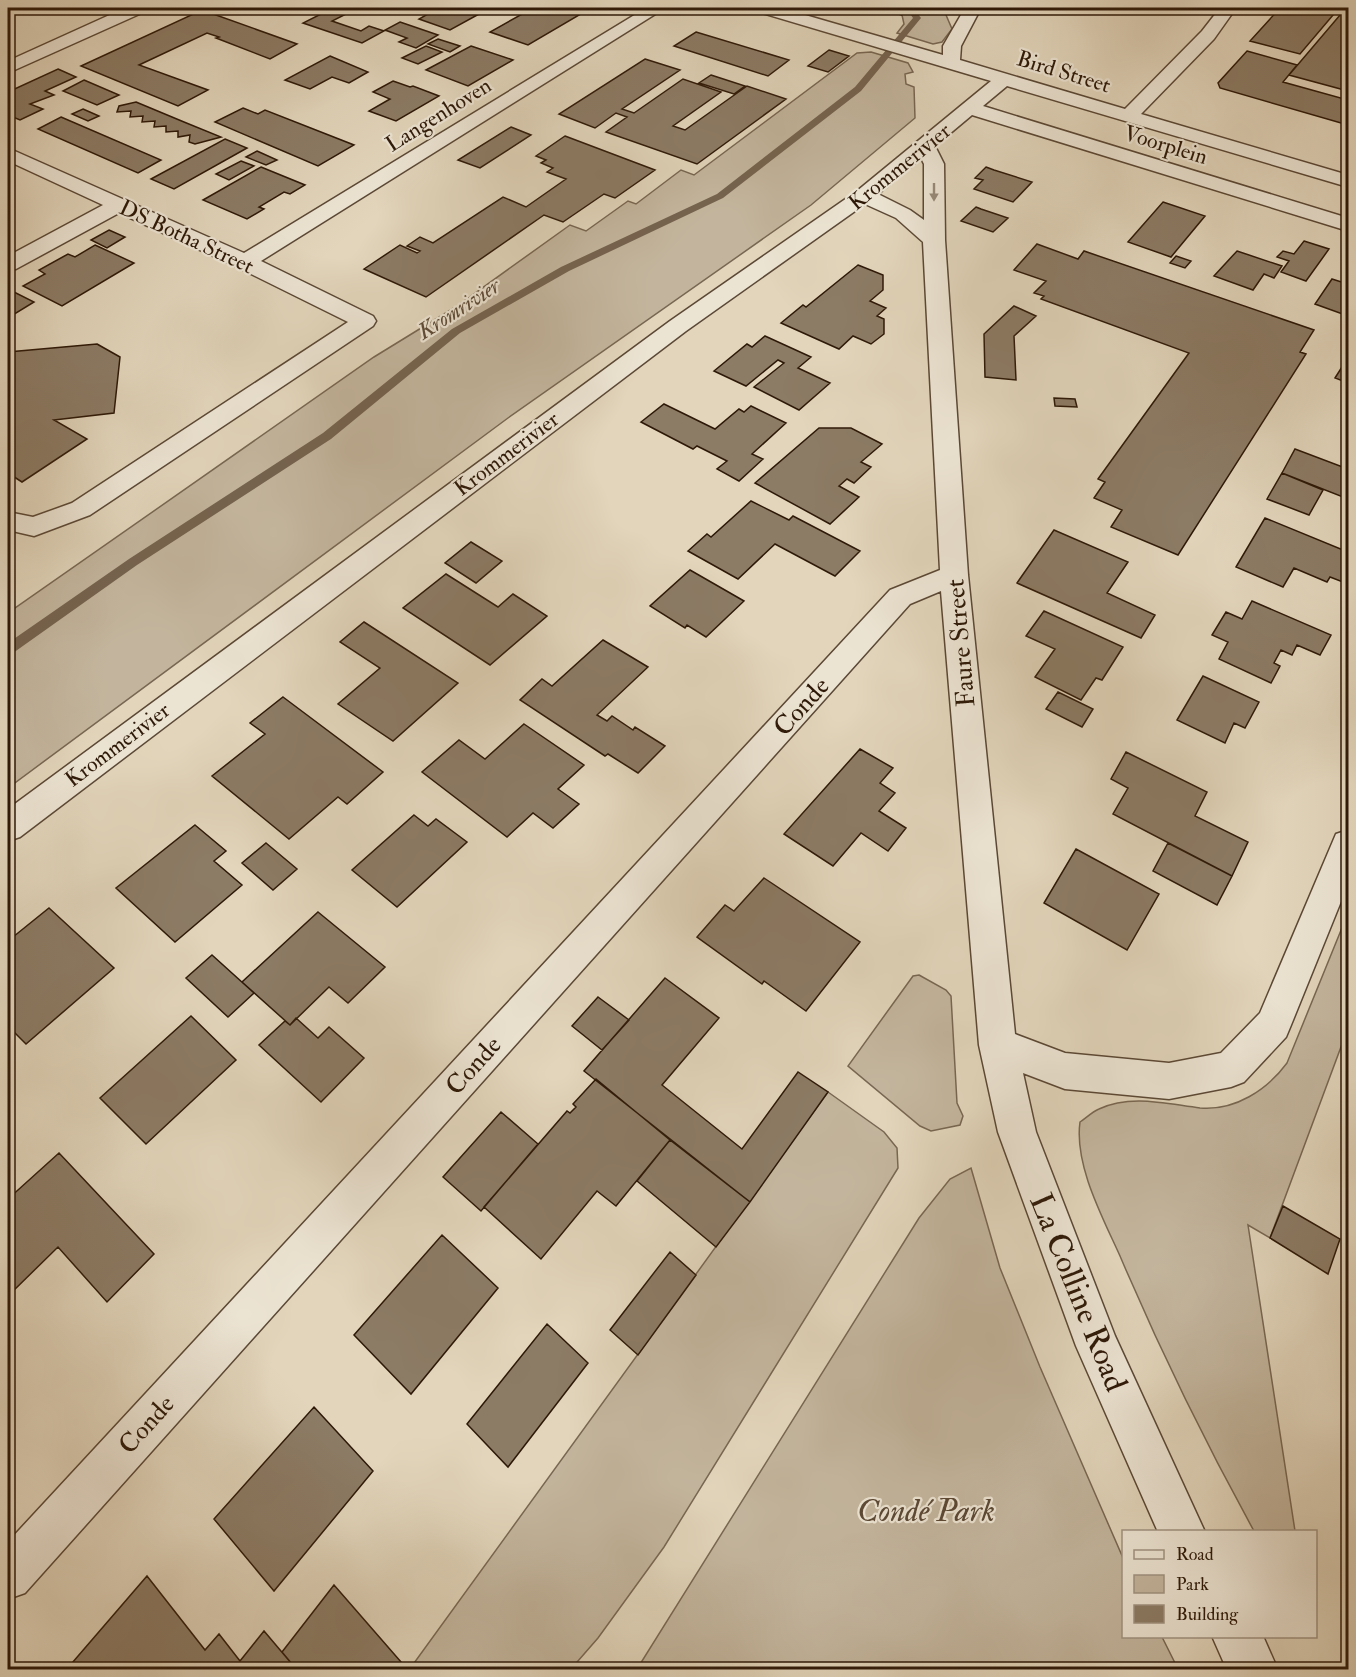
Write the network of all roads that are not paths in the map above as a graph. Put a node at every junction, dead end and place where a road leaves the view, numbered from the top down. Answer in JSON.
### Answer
{"nodes":[{"id":1,"x":138,"y":8,"type":"edge"},
{"id":2,"x":657,"y":8,"type":"edge"},
{"id":3,"x":765,"y":8,"type":"edge"},
{"id":4,"x":973,"y":8,"type":"edge"},
{"id":5,"x":1228,"y":8,"type":"edge"},
{"id":6,"x":784,"y":10,"type":"edge"},
{"id":7,"x":951,"y":62,"type":"junction"},
{"id":8,"x":8,"y":68,"type":"edge"},
{"id":9,"x":1005,"y":78,"type":"junction"},
{"id":10,"x":970,"y":108,"type":"junction"},
{"id":11,"x":1129,"y":115,"type":"junction"},
{"id":12,"x":925,"y":146,"type":"junction"},
{"id":13,"x":8,"y":154,"type":"edge"},
{"id":14,"x":1348,"y":181,"type":"edge"},
{"id":15,"x":864,"y":195,"type":"junction"},
{"id":16,"x":118,"y":205,"type":"junction"},
{"id":17,"x":1348,"y":225,"type":"edge"},
{"id":18,"x":934,"y":240,"type":"junction"},
{"id":19,"x":245,"y":262,"type":"junction"},
{"id":20,"x":8,"y":264,"type":"edge"},
{"id":21,"x":8,"y":521,"type":"edge"},
{"id":22,"x":954,"y":575,"type":"junction"},
{"id":23,"x":8,"y":827,"type":"edge"},
{"id":24,"x":1348,"y":844,"type":"edge"},
{"id":25,"x":998,"y":1045,"type":"junction"},
{"id":26,"x":1181,"y":1530,"type":"edge"},
{"id":27,"x":8,"y":1576,"type":"edge"},
{"id":28,"x":1237,"y":1638,"type":"edge"},
{"id":29,"x":1254,"y":1670,"type":"edge"}],
"edges":[{"from":1,"to":8,"type":"street"},
{"from":2,"to":19,"type":"street","name":"Langenhoven"},
{"from":3,"to":6,"type":"street","name":"Bird Street"},
{"from":4,"to":7,"type":"street"},
{"from":5,"to":11,"type":"street"},
{"from":6,"to":7,"type":"street","name":"Bird Street"},
{"from":7,"to":9,"type":"street","name":"Bird Street"},
{"from":9,"to":10,"type":"street","name":"Krommerivier"},
{"from":9,"to":11,"type":"street","name":"Bird Street"},
{"from":10,"to":12,"type":"street","name":"Krommerivier"},
{"from":10,"to":17,"type":"street","name":"Voorplein"},
{"from":11,"to":14,"type":"street","name":"Bird Street"},
{"from":12,"to":15,"type":"street","name":"Krommerivier"},
{"from":12,"to":18,"type":"street","name":"Faure Street","one_way":true},
{"from":13,"to":16,"type":"street","name":"DS Botha Street"},
{"from":15,"to":18,"type":"street"},
{"from":15,"to":23,"type":"street","name":"Krommerivier"},
{"from":16,"to":19,"type":"street","name":"DS Botha Street"},
{"from":16,"to":20,"type":"street"},
{"from":18,"to":22,"type":"street","name":"Faure Street"},
{"from":19,"to":21,"type":"street","name":"DS Botha Street"},
{"from":22,"to":25,"type":"street","name":"Faure Street"},
{"from":22,"to":27,"type":"street","name":"Conde"},
{"from":24,"to":25,"type":"street"},
{"from":25,"to":26,"type":"street","name":"La Colline Road"},
{"from":28,"to":29,"type":"street"}]}
